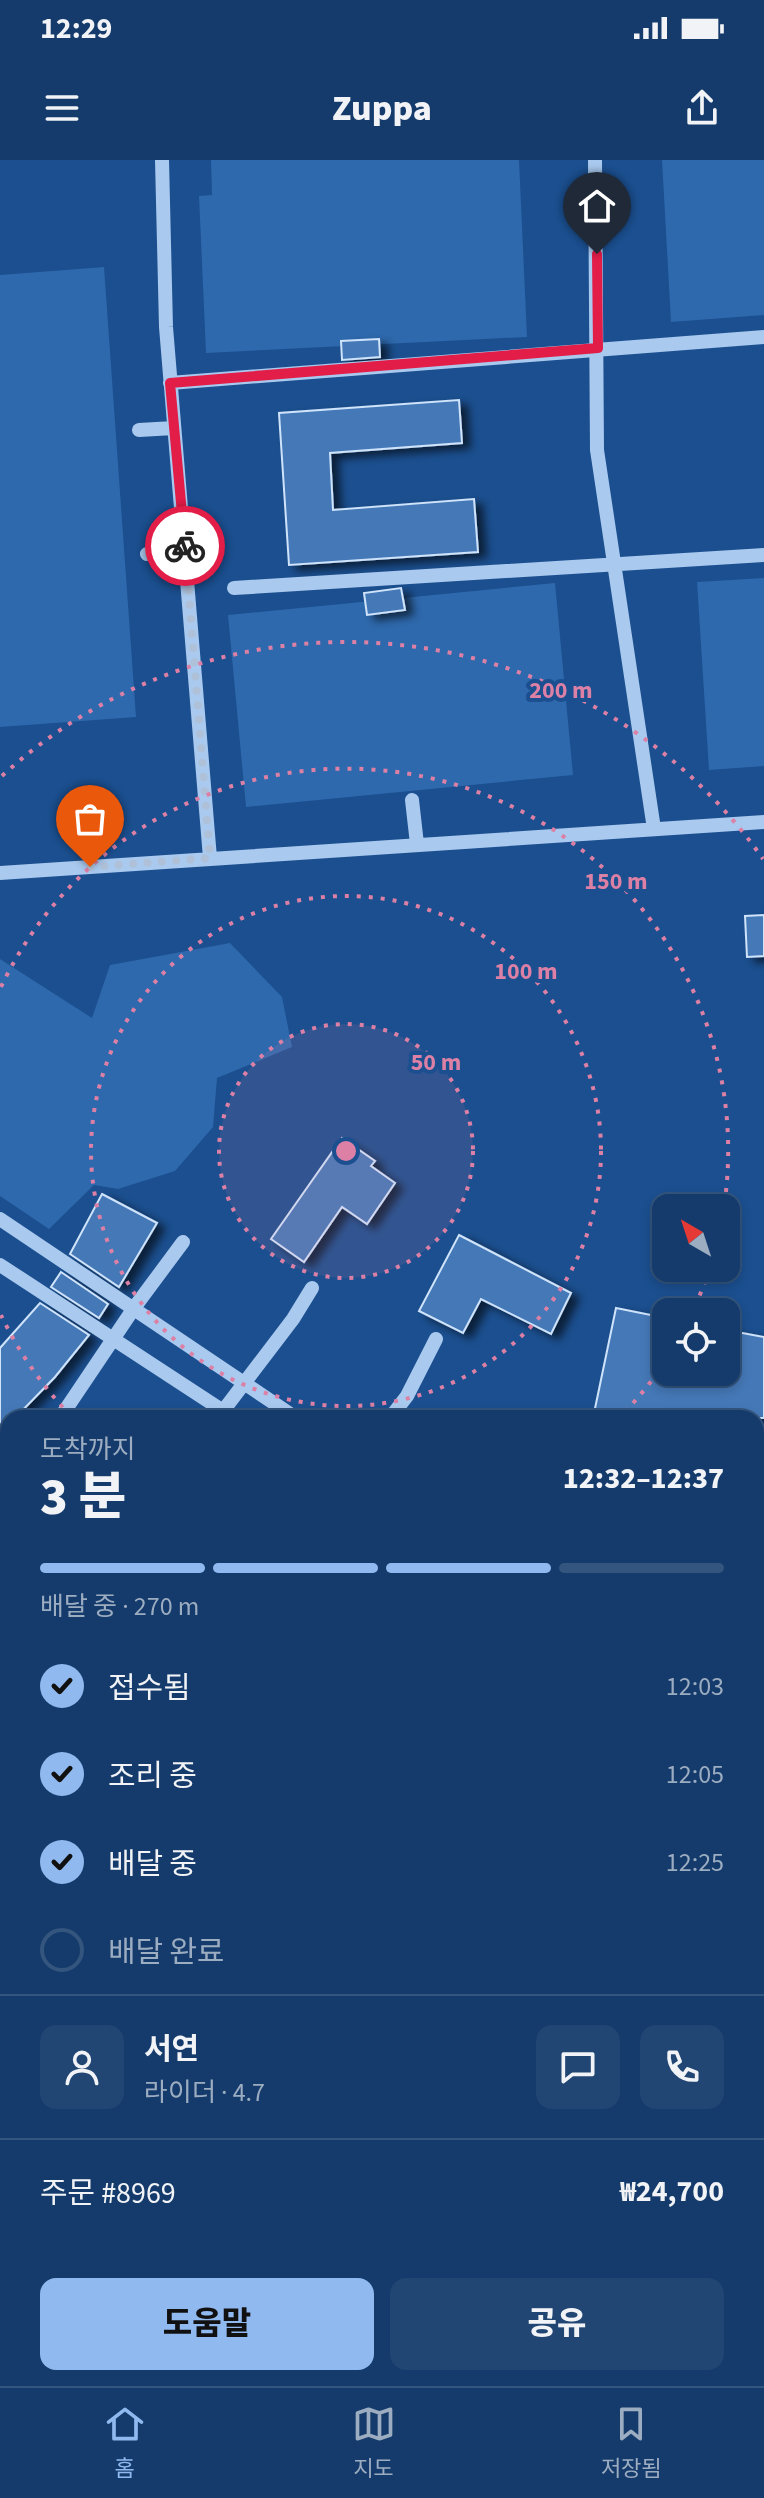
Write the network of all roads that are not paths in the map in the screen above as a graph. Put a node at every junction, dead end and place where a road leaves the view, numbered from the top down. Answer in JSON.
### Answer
{"nodes":[{"id":1,"x":162,"y":160,"type":"edge"},
{"id":2,"x":595,"y":160,"type":"edge"},
{"id":3,"x":764,"y":337,"type":"edge"},
{"id":4,"x":598,"y":348,"type":"junction"},
{"id":5,"x":170,"y":383,"type":"junction"},
{"id":6,"x":174,"y":428,"type":"junction"},
{"id":7,"x":139,"y":430,"type":"dead end"},
{"id":8,"x":185,"y":550,"type":"junction"},
{"id":9,"x":147,"y":554,"type":"dead end"},
{"id":10,"x":764,"y":555,"type":"edge"},
{"id":11,"x":613,"y":564,"type":"junction"},
{"id":12,"x":234,"y":588,"type":"dead end"},
{"id":13,"x":412,"y":800,"type":"dead end"},
{"id":14,"x":764,"y":822,"type":"edge"},
{"id":15,"x":654,"y":829,"type":"junction"},
{"id":16,"x":417,"y":844,"type":"junction"},
{"id":17,"x":210,"y":858,"type":"junction"},
{"id":18,"x":0,"y":873,"type":"edge"},
{"id":19,"x":0,"y":1219,"type":"edge"},
{"id":20,"x":183,"y":1242,"type":"dead end"},
{"id":21,"x":0,"y":1265,"type":"edge"},
{"id":22,"x":312,"y":1288,"type":"dead end"},
{"id":23,"x":134,"y":1308,"type":"junction"},
{"id":24,"x":114,"y":1339,"type":"junction"},
{"id":25,"x":436,"y":1339,"type":"dead end"},
{"id":26,"x":244,"y":1384,"type":"junction"},
{"id":27,"x":65,"y":1410,"type":"edge"},
{"id":28,"x":222,"y":1410,"type":"edge"},
{"id":29,"x":230,"y":1410,"type":"edge"},
{"id":30,"x":284,"y":1410,"type":"edge"},
{"id":31,"x":396,"y":1410,"type":"edge"}],
"edges":[{"from":1,"to":5,"type":"lane"},
{"from":2,"to":4,"type":"lane"},
{"from":3,"to":4,"type":"lane"},
{"from":4,"to":5,"type":"lane"},
{"from":4,"to":11,"type":"lane"},
{"from":5,"to":6,"type":"lane"},
{"from":6,"to":7,"type":"lane"},
{"from":6,"to":8,"type":"lane"},
{"from":8,"to":9,"type":"lane"},
{"from":8,"to":17,"type":"lane"},
{"from":10,"to":11,"type":"lane"},
{"from":11,"to":12,"type":"lane"},
{"from":11,"to":15,"type":"lane"},
{"from":13,"to":16,"type":"lane"},
{"from":14,"to":15,"type":"lane"},
{"from":15,"to":16,"type":"lane"},
{"from":16,"to":17,"type":"lane"},
{"from":17,"to":18,"type":"lane"},
{"from":19,"to":23,"type":"lane"},
{"from":20,"to":23,"type":"lane"},
{"from":21,"to":24,"type":"lane"},
{"from":22,"to":26,"type":"lane"},
{"from":23,"to":24,"type":"lane"},
{"from":23,"to":26,"type":"lane"},
{"from":24,"to":27,"type":"lane"},
{"from":24,"to":28,"type":"lane"},
{"from":25,"to":31,"type":"lane"},
{"from":26,"to":29,"type":"lane"},
{"from":26,"to":30,"type":"lane"}]}
